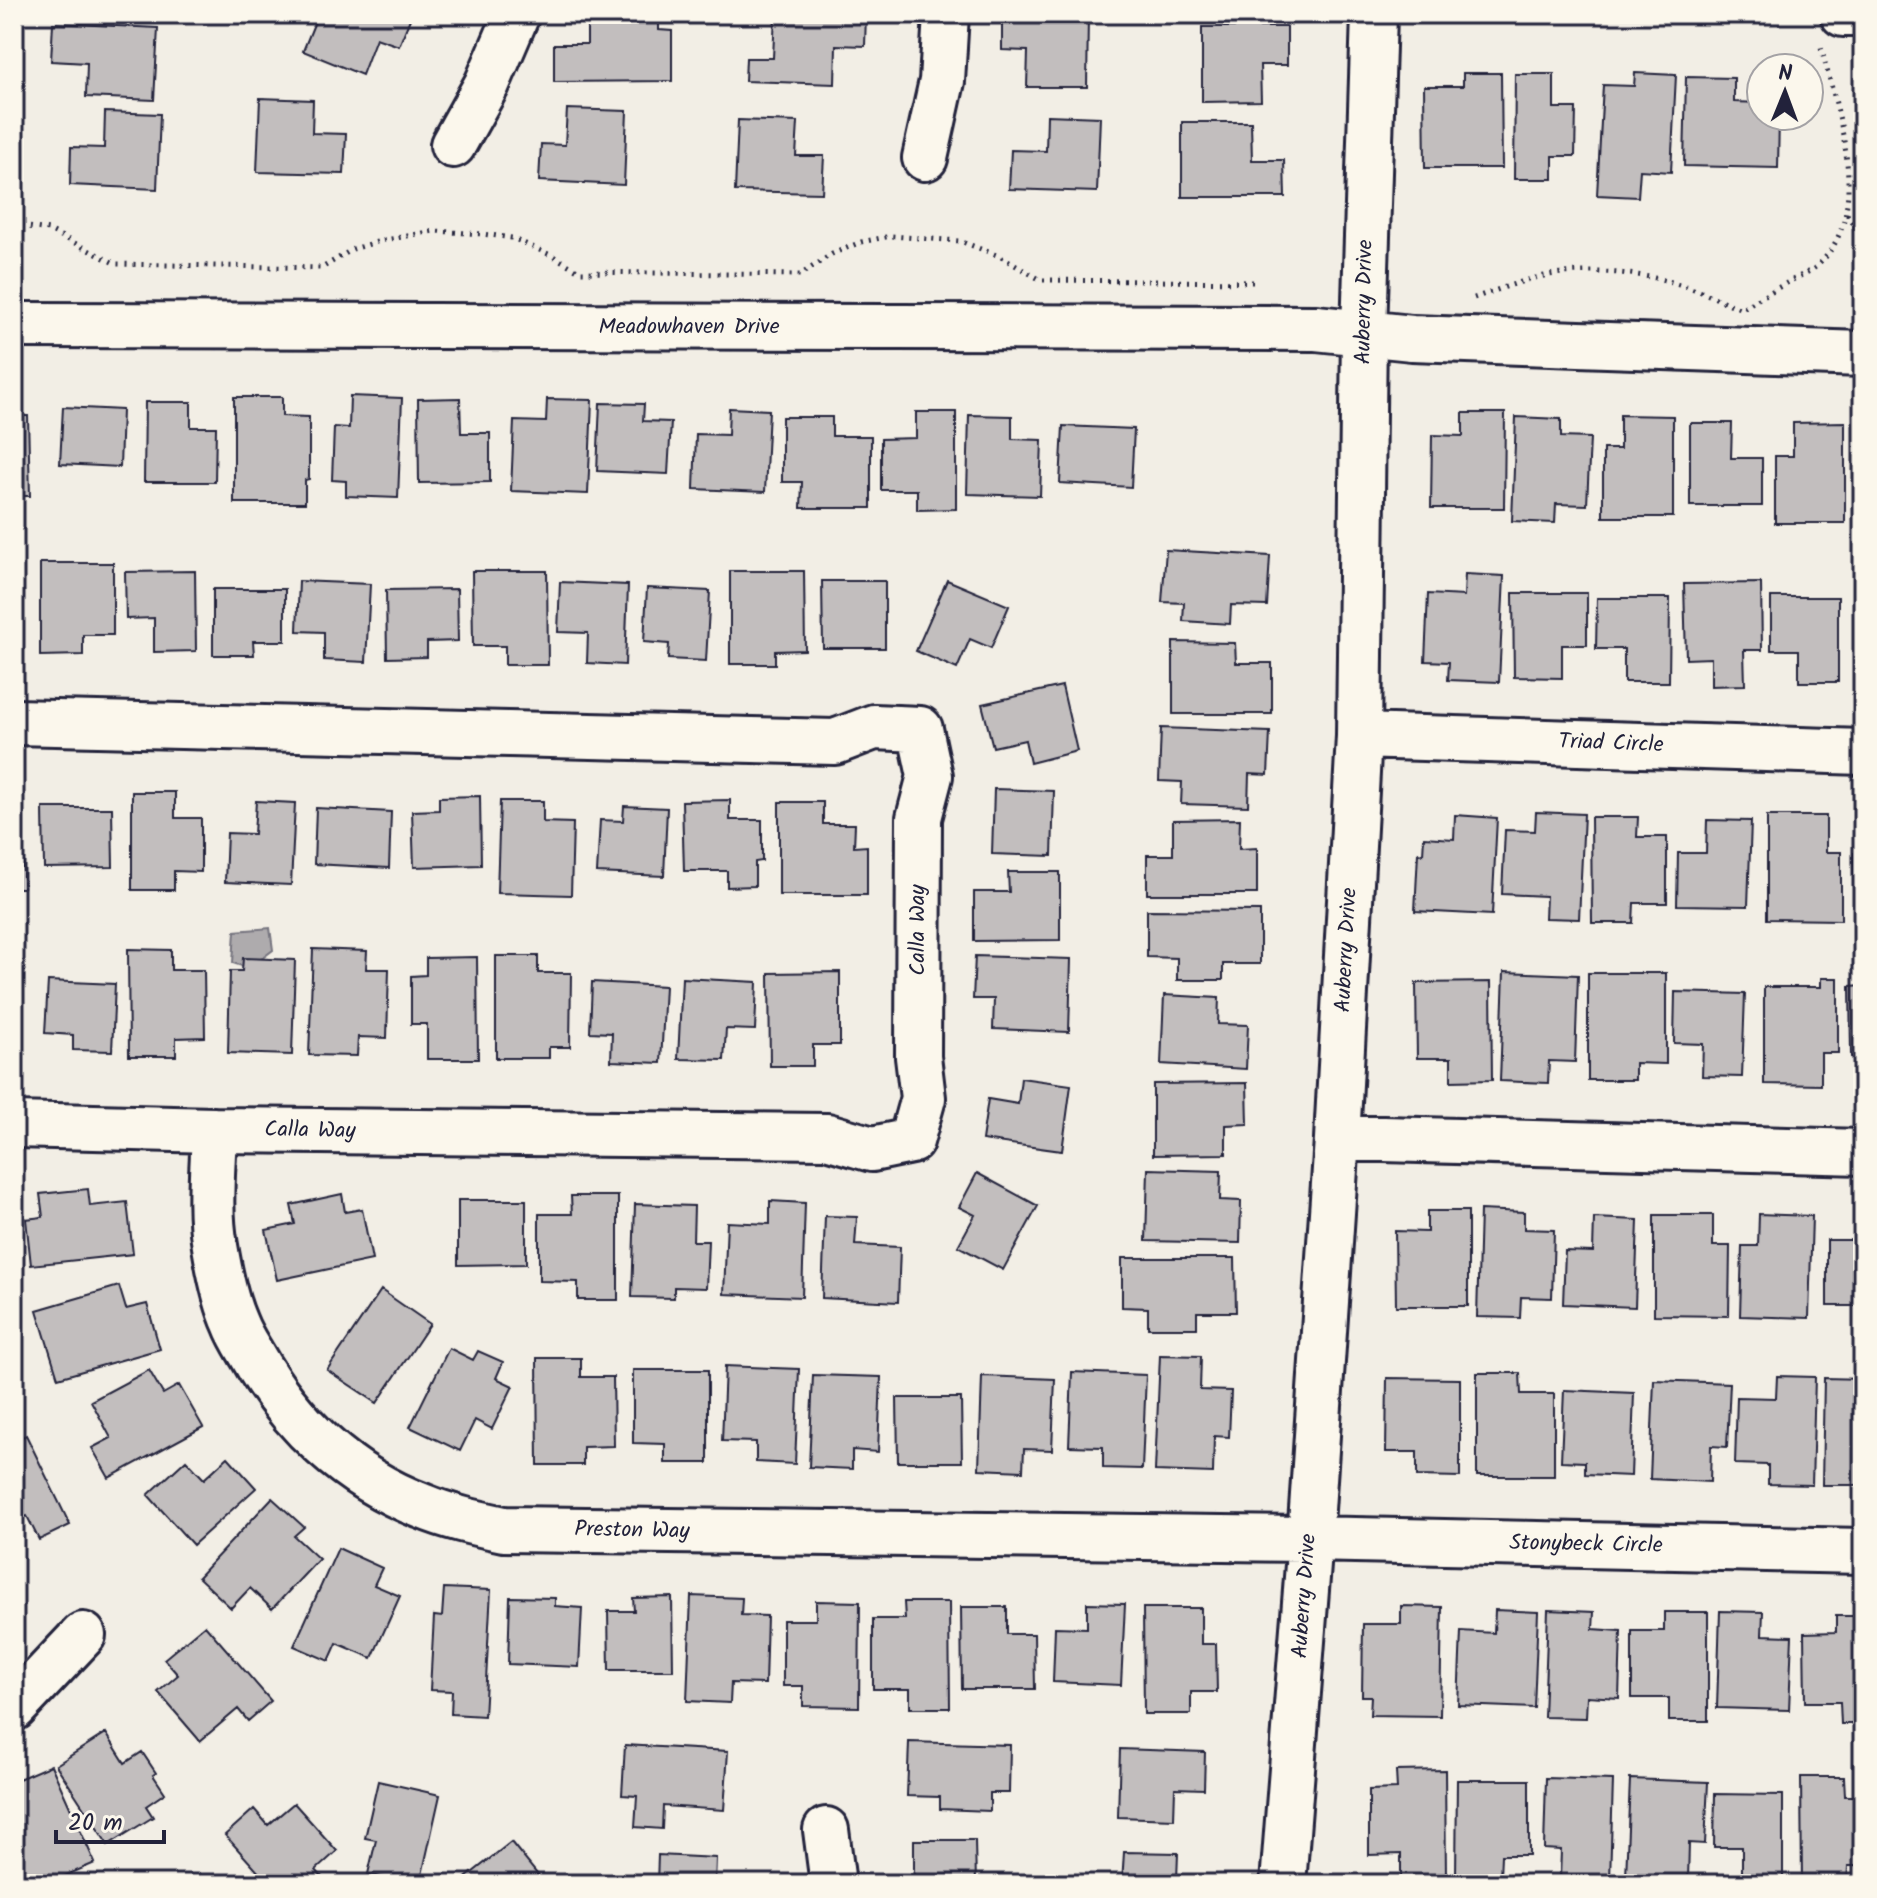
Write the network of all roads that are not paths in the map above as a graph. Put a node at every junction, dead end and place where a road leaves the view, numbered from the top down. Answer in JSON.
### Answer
{"nodes":[{"id":1,"x":517,"y":14,"type":"edge"},
{"id":2,"x":946,"y":14,"type":"edge"},
{"id":3,"x":1374,"y":14,"type":"edge"},
{"id":4,"x":1863,"y":14,"type":"edge"},
{"id":5,"x":1832,"y":29,"type":"edge"},
{"id":6,"x":453,"y":145,"type":"dead end"},
{"id":7,"x":925,"y":158,"type":"dead end"},
{"id":8,"x":14,"y":325,"type":"edge"},
{"id":9,"x":1364,"y":332,"type":"junction"},
{"id":10,"x":1863,"y":354,"type":"edge"},
{"id":11,"x":14,"y":722,"type":"edge"},
{"id":12,"x":1359,"y":736,"type":"junction"},
{"id":13,"x":1863,"y":752,"type":"edge"},
{"id":14,"x":14,"y":1125,"type":"edge"},
{"id":15,"x":214,"y":1130,"type":"junction"},
{"id":16,"x":1337,"y":1139,"type":"junction"},
{"id":17,"x":1863,"y":1152,"type":"edge"},
{"id":18,"x":1310,"y":1539,"type":"junction"},
{"id":19,"x":1863,"y":1551,"type":"edge"},
{"id":20,"x":83,"y":1635,"type":"dead end"},
{"id":21,"x":14,"y":1708,"type":"edge"},
{"id":22,"x":826,"y":1830,"type":"dead end"},
{"id":23,"x":833,"y":1884,"type":"edge"},
{"id":24,"x":1283,"y":1884,"type":"edge"}],
"edges":[{"from":1,"to":6,"type":"street"},
{"from":2,"to":7,"type":"street"},
{"from":3,"to":9,"type":"street","name":"Auberry Drive"},
{"from":4,"to":5,"type":"street"},
{"from":8,"to":9,"type":"street","name":"Meadowhaven Drive"},
{"from":9,"to":10,"type":"street"},
{"from":9,"to":12,"type":"street","name":"Auberry Drive"},
{"from":11,"to":15,"type":"street","name":"Calla Way"},
{"from":12,"to":13,"type":"street","name":"Triad Circle"},
{"from":12,"to":16,"type":"street","name":"Auberry Drive"},
{"from":14,"to":15,"type":"street","name":"Calla Way"},
{"from":15,"to":18,"type":"street","name":"Preston Way"},
{"from":16,"to":17,"type":"street"},
{"from":16,"to":18,"type":"street","name":"Auberry Drive"},
{"from":18,"to":19,"type":"street","name":"Stonybeck Circle"},
{"from":18,"to":24,"type":"street","name":"Auberry Drive"},
{"from":20,"to":21,"type":"street"},
{"from":22,"to":23,"type":"street"}]}
